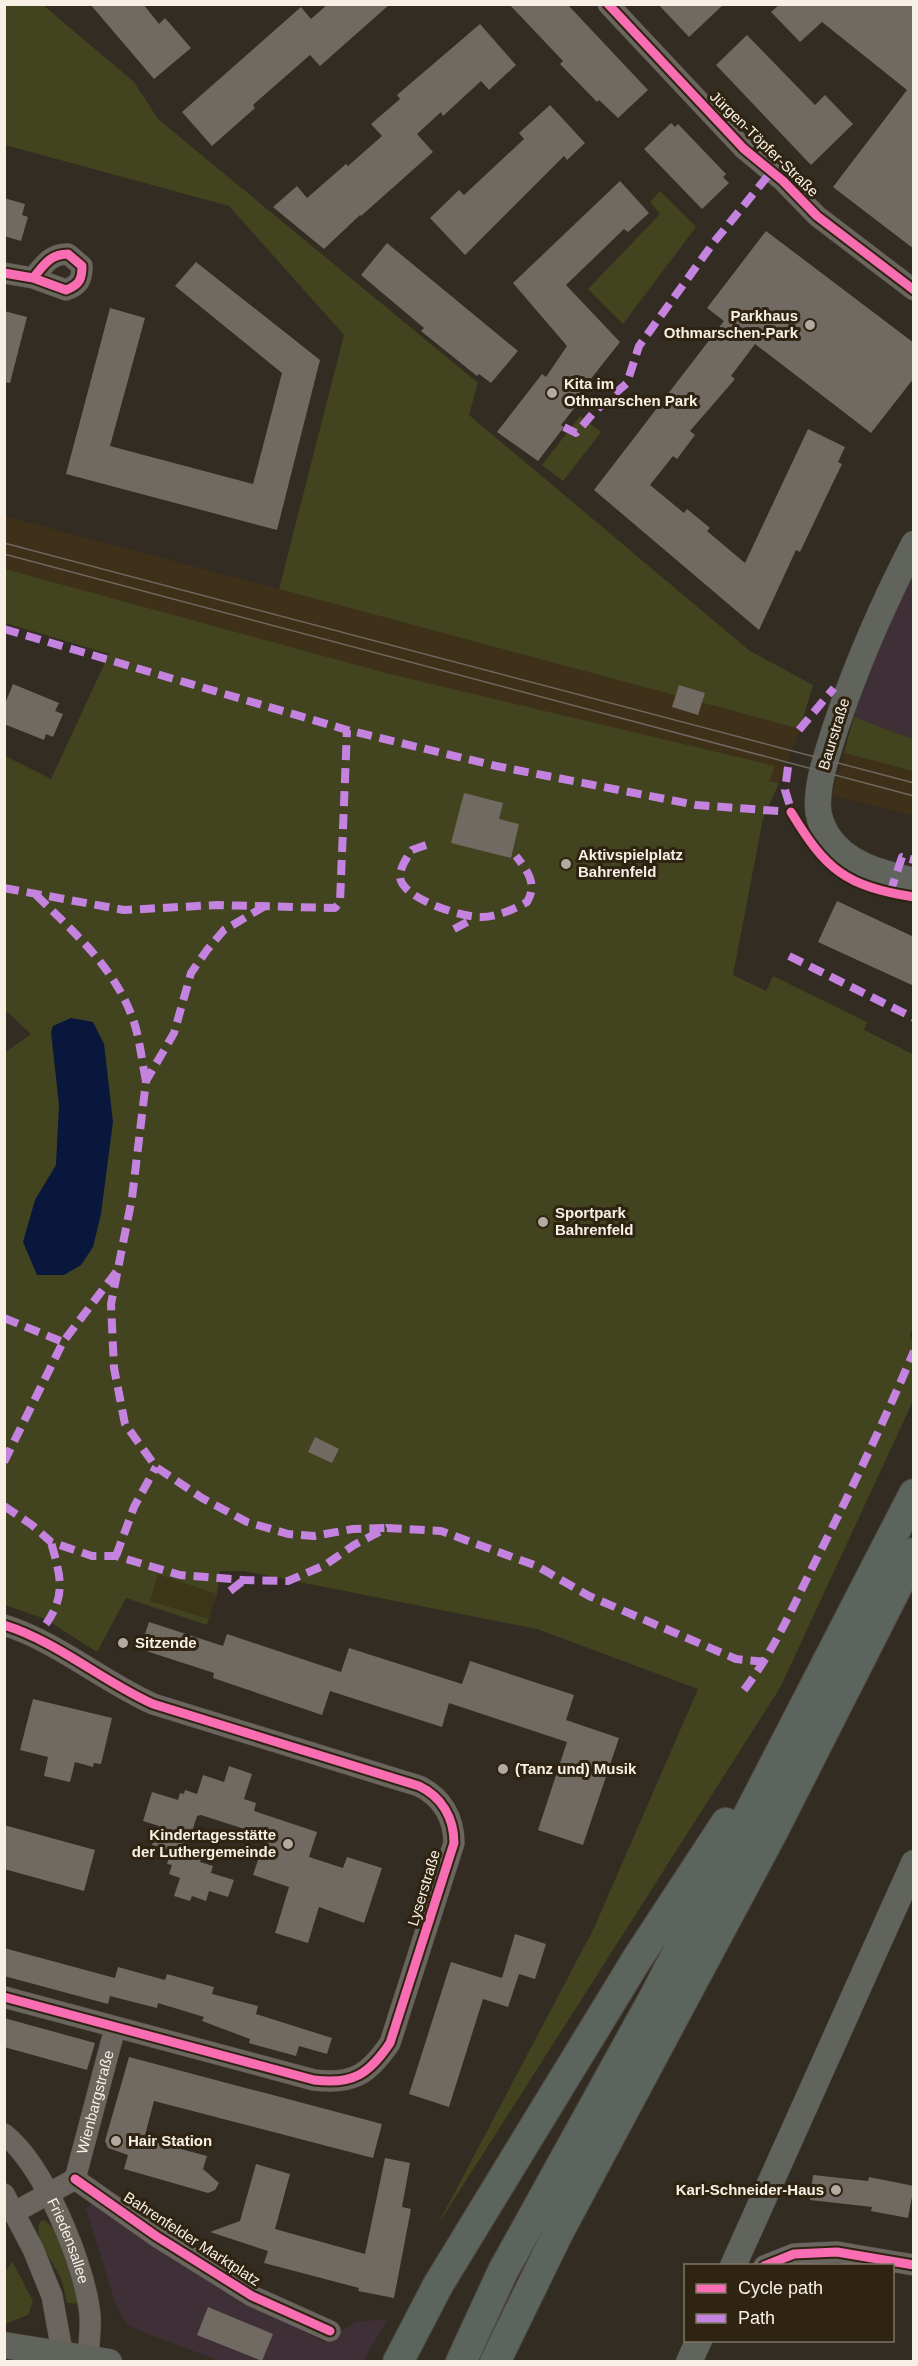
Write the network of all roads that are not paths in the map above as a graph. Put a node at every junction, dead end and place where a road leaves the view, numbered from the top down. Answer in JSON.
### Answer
{"nodes":[{"id":1,"x":608,"y":4,"type":"edge"},
{"id":2,"x":4,"y":273,"type":"edge"},
{"id":3,"x":33,"y":278,"type":"dead end"},
{"id":4,"x":914,"y":291,"type":"edge"},
{"id":5,"x":914,"y":544,"type":"edge"},
{"id":6,"x":914,"y":880,"type":"edge"},
{"id":7,"x":914,"y":1494,"type":"edge"},
{"id":8,"x":914,"y":1553,"type":"edge"},
{"id":9,"x":4,"y":1625,"type":"edge"},
{"id":10,"x":816,"y":1688,"type":"junction"},
{"id":11,"x":911,"y":1869,"type":"edge"},
{"id":12,"x":4,"y":1997,"type":"edge"},
{"id":13,"x":116,"y":2028,"type":"junction"},
{"id":14,"x":4,"y":2134,"type":"edge"},
{"id":15,"x":75,"y":2179,"type":"junction"},
{"id":16,"x":49,"y":2194,"type":"junction"},
{"id":17,"x":10,"y":2203,"type":"edge"},
{"id":18,"x":733,"y":2264,"type":"edge"},
{"id":19,"x":766,"y":2264,"type":"edge"},
{"id":20,"x":914,"y":2265,"type":"edge"},
{"id":21,"x":330,"y":2331,"type":"dead end"},
{"id":22,"x":410,"y":2334,"type":"junction"},
{"id":23,"x":698,"y":2342,"type":"edge"},
{"id":24,"x":4,"y":2345,"type":"edge"},
{"id":25,"x":82,"y":2359,"type":"edge"},
{"id":26,"x":385,"y":2361,"type":"edge"},
{"id":27,"x":398,"y":2361,"type":"edge"},
{"id":28,"x":461,"y":2361,"type":"edge"},
{"id":29,"x":495,"y":2361,"type":"edge"},
{"id":30,"x":689,"y":2361,"type":"edge"}],
"edges":[{"from":1,"to":4,"type":"street","name":"Jürgen-Töpfer-Straße"},
{"from":2,"to":3,"type":"street"},
{"from":5,"to":6,"type":"main road","name":"Baurstraße"},
{"from":7,"to":10,"type":"highway"},
{"from":8,"to":29,"type":"highway"},
{"from":9,"to":13,"type":"street","name":"Lyserstraße"},
{"from":10,"to":22,"type":"highway"},
{"from":10,"to":28,"type":"highway"},
{"from":11,"to":18,"type":"main road"},
{"from":12,"to":13,"type":"street","name":"Lyserstraße"},
{"from":13,"to":15,"type":"street","name":"Wienbargstraße"},
{"from":14,"to":16,"type":"street","name":"Friedensallee"},
{"from":15,"to":16,"type":"street"},
{"from":15,"to":21,"type":"street","name":"Bahrenfelder Marktplatz"},
{"from":16,"to":17,"type":"street"},
{"from":16,"to":25,"type":"street","name":"Friedensallee"},
{"from":17,"to":25,"type":"street"},
{"from":19,"to":20,"type":"street"},
{"from":22,"to":26,"type":"highway"},
{"from":22,"to":27,"type":"highway"},
{"from":23,"to":30,"type":"main road"},
{"from":24,"to":25,"type":"main road"}]}
